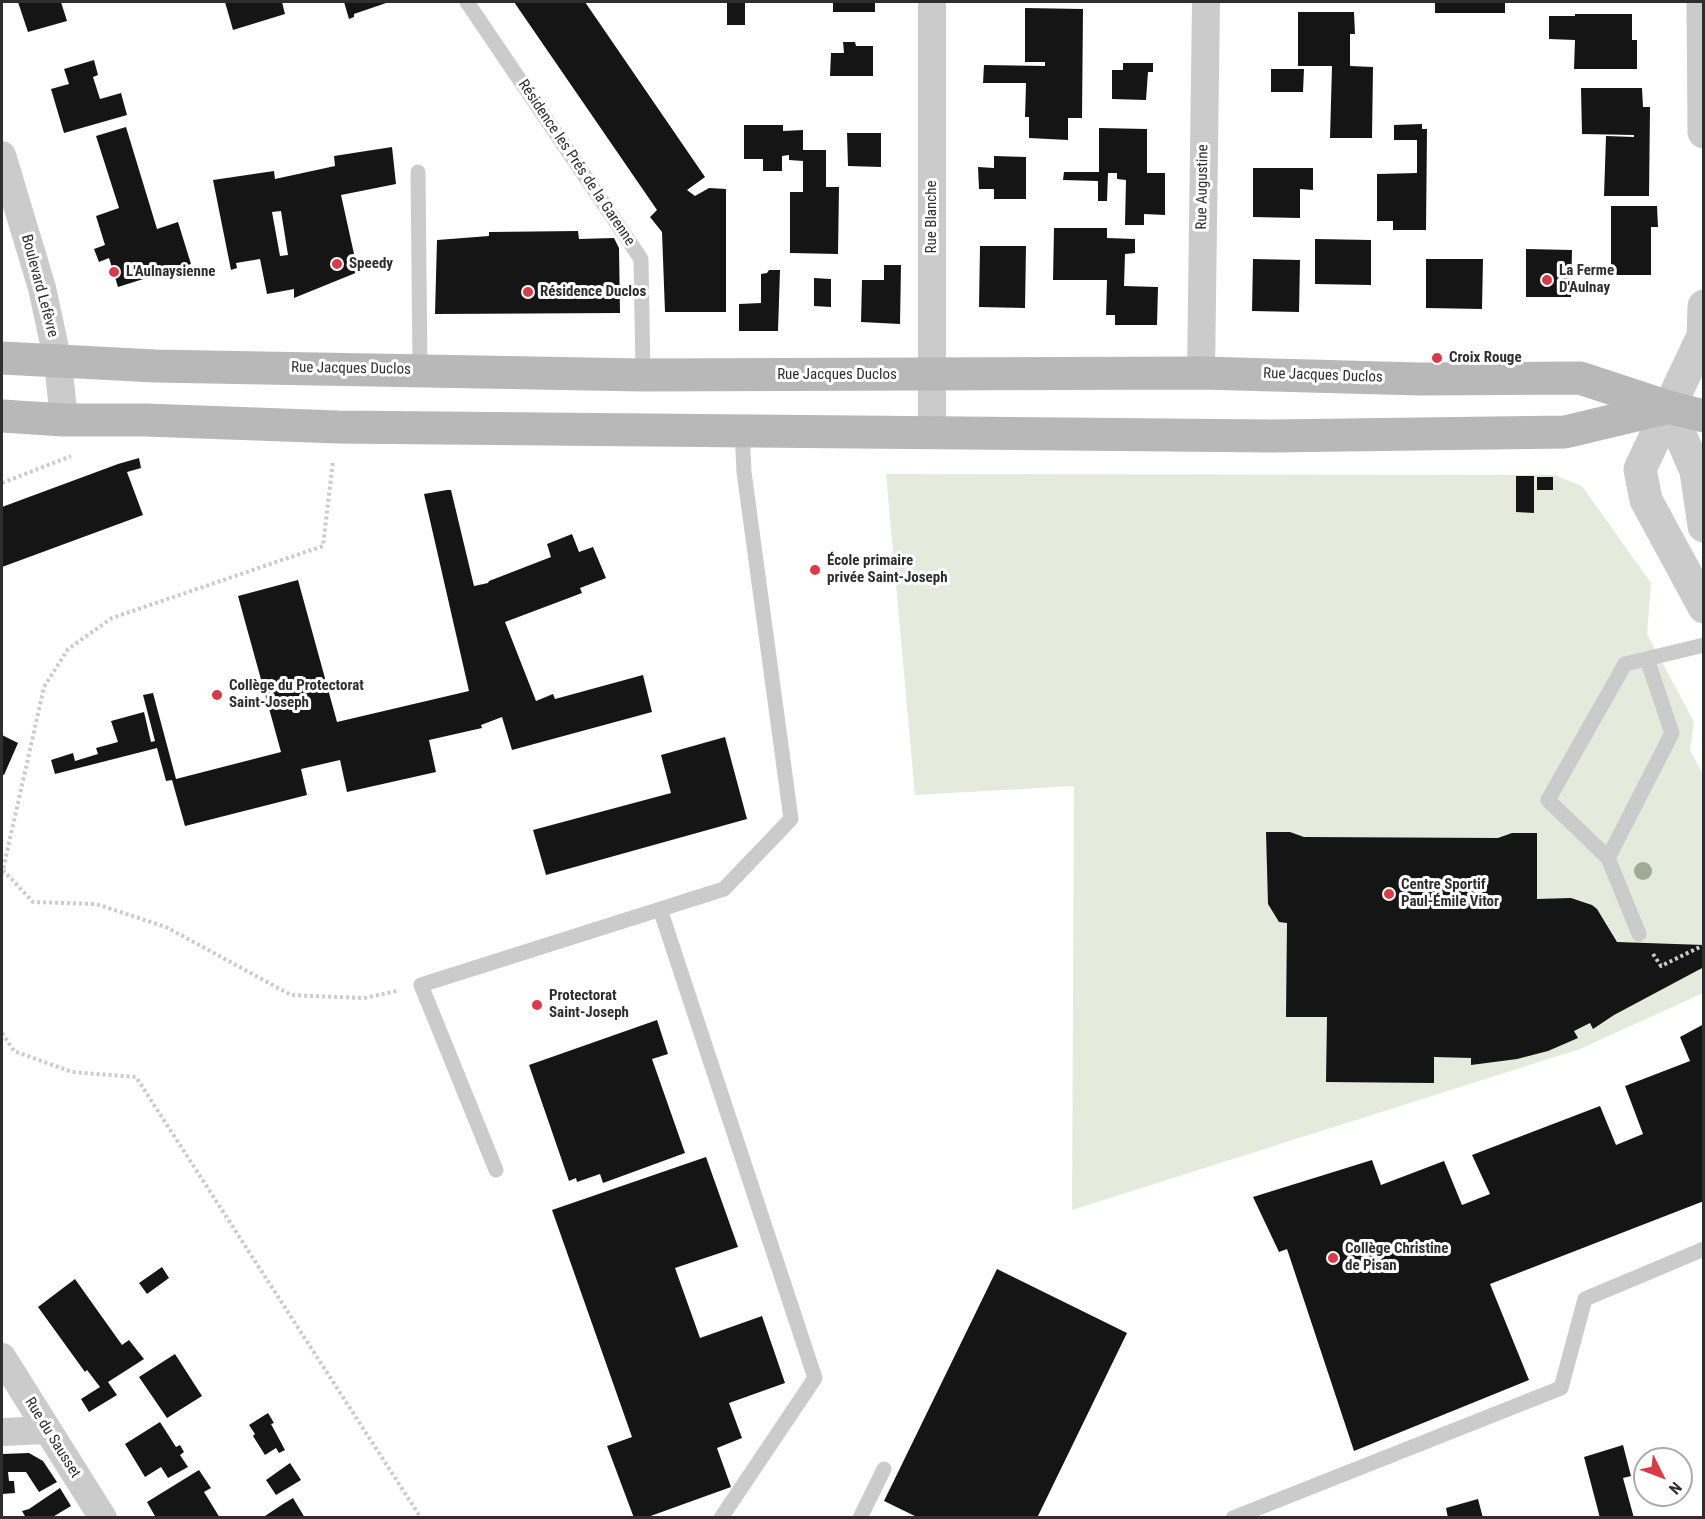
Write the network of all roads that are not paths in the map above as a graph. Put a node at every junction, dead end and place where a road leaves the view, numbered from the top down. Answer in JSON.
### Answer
{"nodes":[{"id":1,"x":467,"y":2,"type":"edge"},
{"id":2,"x":932,"y":2,"type":"edge"},
{"id":3,"x":1206,"y":2,"type":"edge"},
{"id":4,"x":1703,"y":2,"type":"edge"},
{"id":5,"x":1704,"y":132,"type":"edge"},
{"id":6,"x":2,"y":155,"type":"edge"},
{"id":7,"x":418,"y":172,"type":"dead end"},
{"id":8,"x":1704,"y":306,"type":"edge"},
{"id":9,"x":2,"y":358,"type":"edge"},
{"id":10,"x":58,"y":362,"type":"junction"},
{"id":11,"x":420,"y":370,"type":"junction"},
{"id":12,"x":1201,"y":373,"type":"junction"},
{"id":13,"x":643,"y":375,"type":"junction"},
{"id":14,"x":933,"y":375,"type":"junction"},
{"id":15,"x":1704,"y":400,"type":"edge"},
{"id":16,"x":1668,"y":407,"type":"junction"},
{"id":17,"x":2,"y":416,"type":"edge"},
{"id":18,"x":1704,"y":416,"type":"edge"},
{"id":19,"x":64,"y":420,"type":"junction"},
{"id":20,"x":742,"y":430,"type":"junction"},
{"id":21,"x":932,"y":434,"type":"junction"},
{"id":22,"x":1704,"y":526,"type":"edge"},
{"id":23,"x":1704,"y":608,"type":"edge"},
{"id":24,"x":1704,"y":645,"type":"edge"},
{"id":25,"x":1647,"y":658,"type":"junction"},
{"id":26,"x":1608,"y":858,"type":"junction"},
{"id":27,"x":660,"y":909,"type":"junction"},
{"id":28,"x":1639,"y":934,"type":"road end"},
{"id":29,"x":496,"y":1170,"type":"dead end"},
{"id":30,"x":1704,"y":1249,"type":"edge"},
{"id":31,"x":2,"y":1358,"type":"edge"},
{"id":32,"x":47,"y":1430,"type":"junction"},
{"id":33,"x":2,"y":1432,"type":"edge"},
{"id":34,"x":884,"y":1469,"type":"dead end"},
{"id":35,"x":103,"y":1518,"type":"edge"},
{"id":36,"x":721,"y":1518,"type":"edge"},
{"id":37,"x":860,"y":1518,"type":"edge"},
{"id":38,"x":1233,"y":1518,"type":"edge"}],
"edges":[{"from":1,"to":13,"type":"lane","name":"Résidence les Prés de la Garenne"},
{"from":2,"to":14,"type":"street","name":"Rue Blanche"},
{"from":3,"to":12,"type":"street","name":"Rue Augustine"},
{"from":4,"to":5,"type":"street"},
{"from":6,"to":10,"type":"street","name":"Boulevard Lefèvre"},
{"from":7,"to":11,"type":"lane"},
{"from":8,"to":16,"type":"street"},
{"from":9,"to":10,"type":"main road","name":"Rue Jacques Duclos"},
{"from":10,"to":11,"type":"main road","name":"Rue Jacques Duclos"},
{"from":10,"to":19,"type":"street","name":"Boulevard Lefèvre"},
{"from":11,"to":13,"type":"main road","name":"Rue Jacques Duclos"},
{"from":12,"to":14,"type":"main road","name":"Rue Jacques Duclos"},
{"from":12,"to":16,"type":"main road","name":"Rue Jacques Duclos"},
{"from":13,"to":14,"type":"main road","name":"Rue Jacques Duclos"},
{"from":14,"to":21,"type":"street","name":"Rue Blanche"},
{"from":15,"to":16,"type":"main road","name":"Rue Jacques Duclos"},
{"from":16,"to":18,"type":"main road","name":"Rue Jacques Duclos"},
{"from":16,"to":21,"type":"main road","name":"Rue Jacques Duclos"},
{"from":16,"to":22,"type":"street"},
{"from":16,"to":23,"type":"street"},
{"from":17,"to":19,"type":"main road","name":"Rue Jacques Duclos"},
{"from":19,"to":20,"type":"main road","name":"Rue Jacques Duclos"},
{"from":20,"to":21,"type":"main road","name":"Rue Jacques Duclos"},
{"from":20,"to":27,"type":"lane"},
{"from":24,"to":25,"type":"lane"},
{"from":25,"to":26,"type":"lane"},
{"from":25,"to":26,"type":"lane"},
{"from":26,"to":28,"type":"lane"},
{"from":27,"to":29,"type":"lane"},
{"from":27,"to":36,"type":"lane"},
{"from":30,"to":38,"type":"lane"},
{"from":31,"to":32,"type":"street","name":"Rue du Sausset"},
{"from":32,"to":33,"type":"street"},
{"from":32,"to":35,"type":"street","name":"Rue du Sausset"},
{"from":34,"to":37,"type":"lane"}]}
